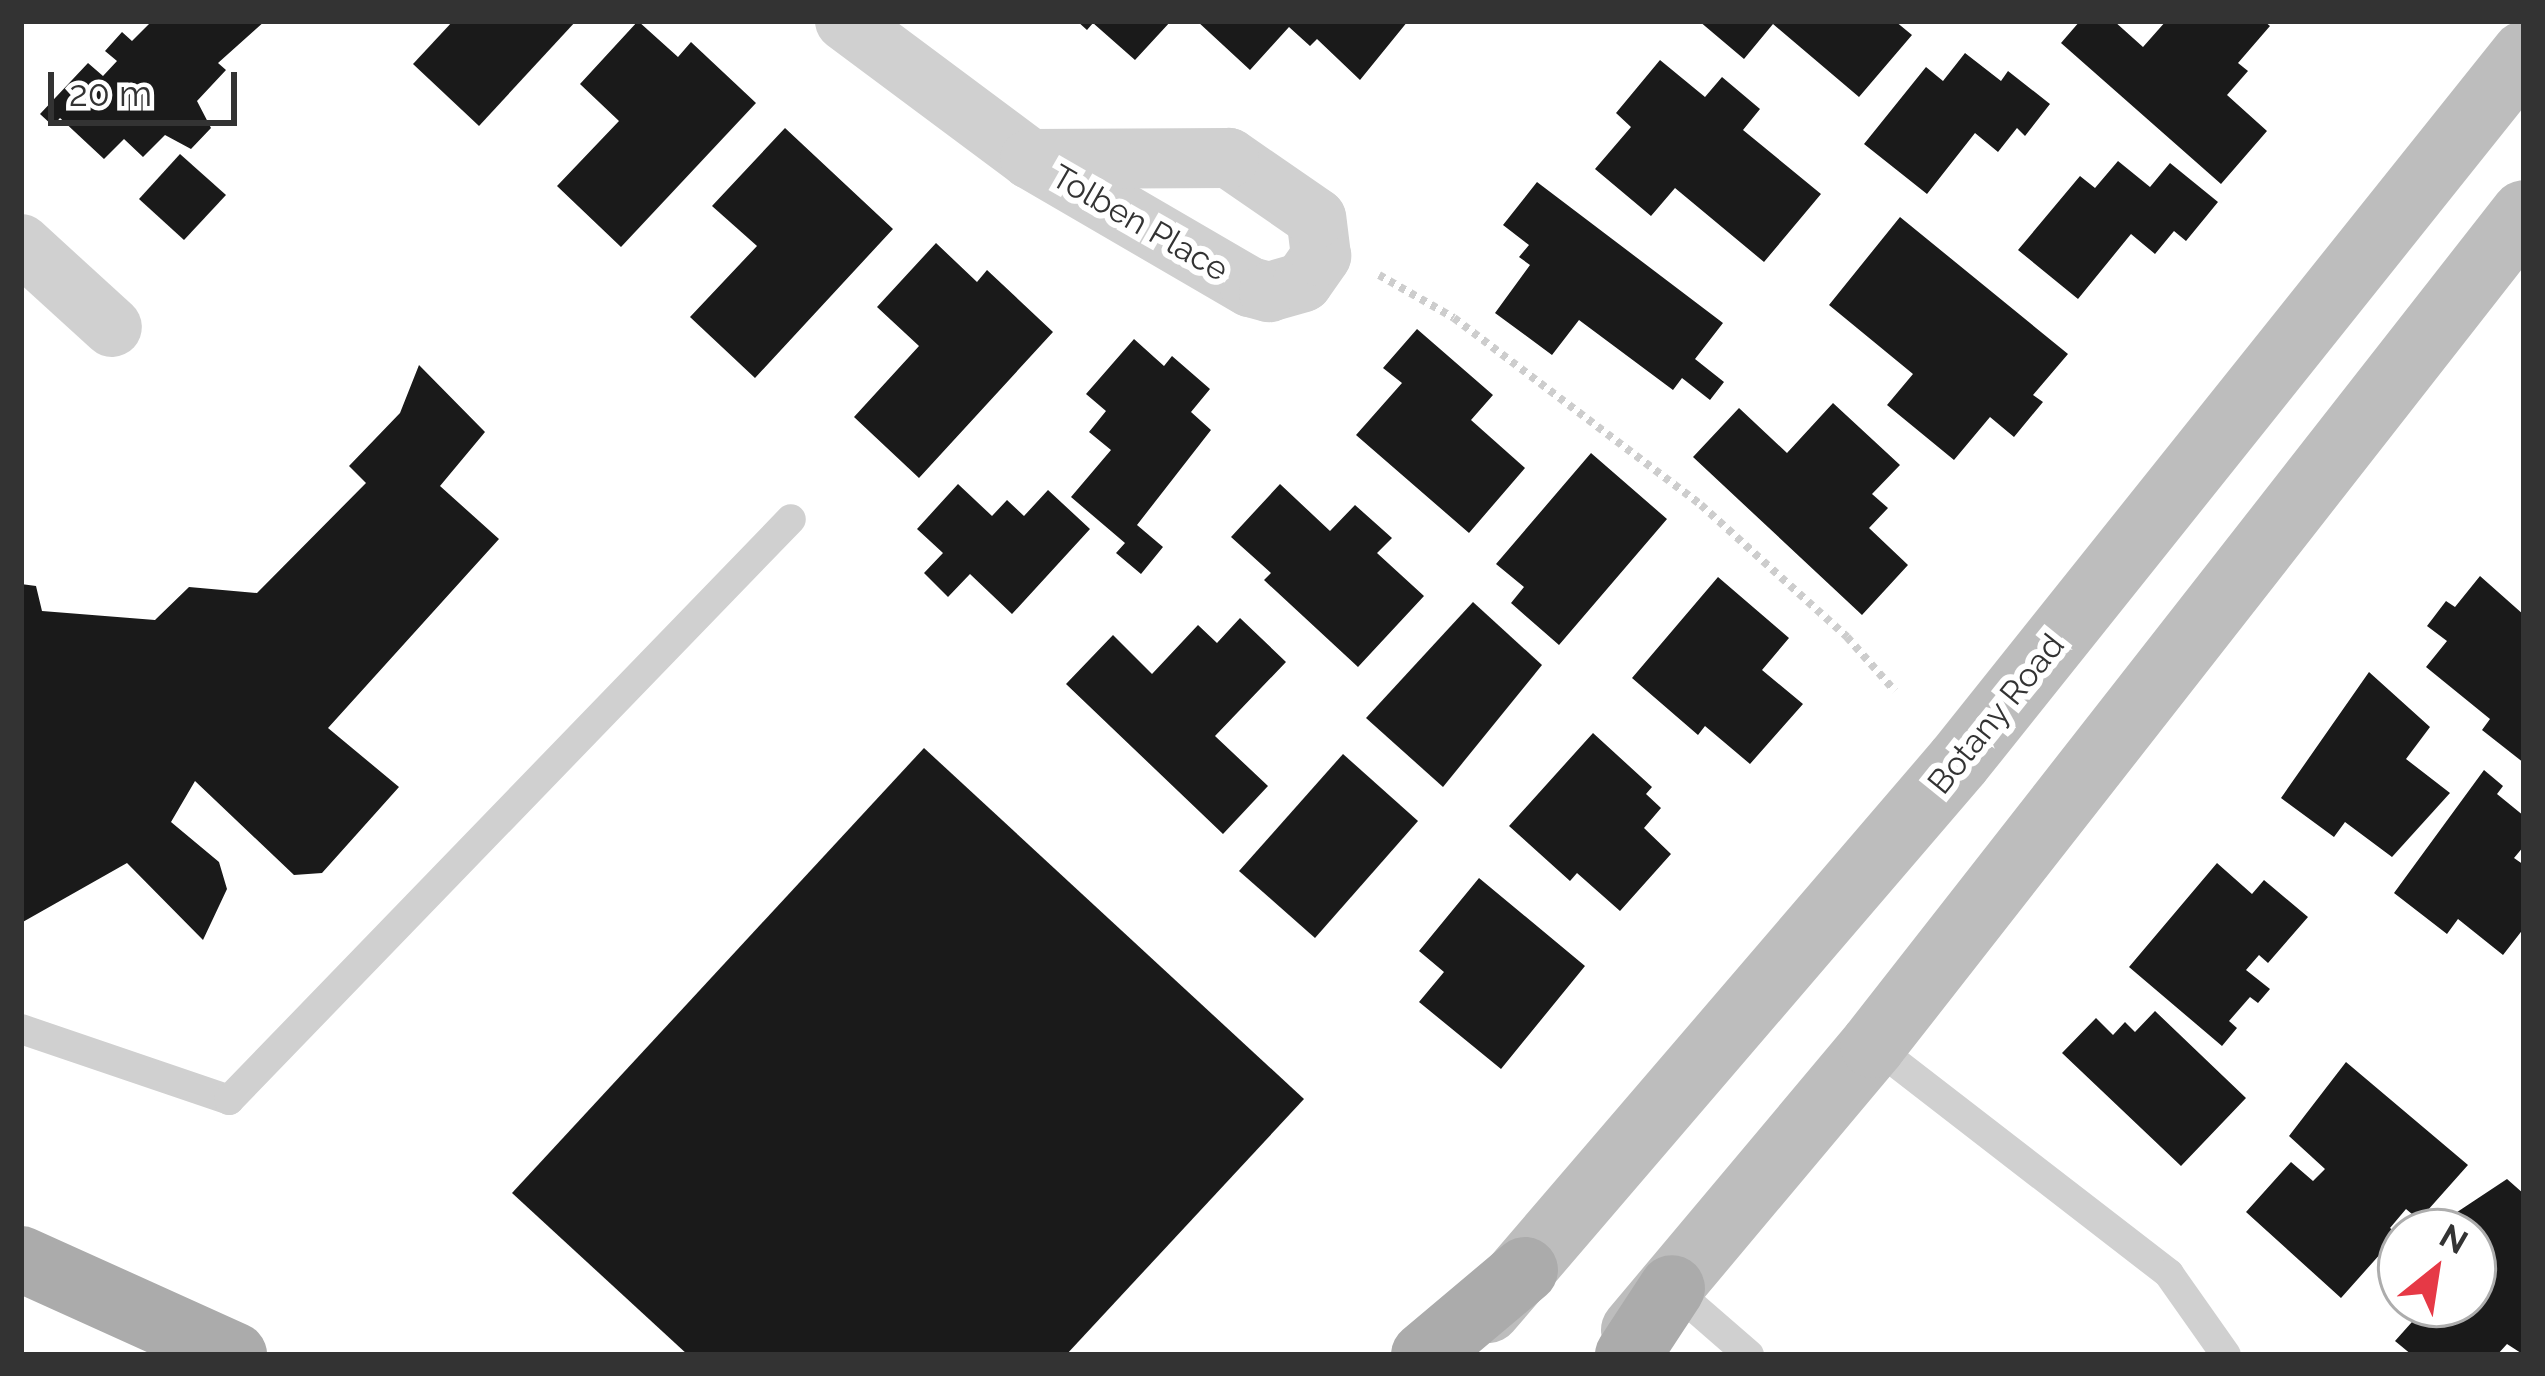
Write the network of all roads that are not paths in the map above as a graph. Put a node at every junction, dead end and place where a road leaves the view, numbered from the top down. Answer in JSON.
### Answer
{"nodes":[{"id":1,"x":845,"y":21,"type":"edge"},
{"id":2,"x":2524,"y":54,"type":"edge"},
{"id":3,"x":1030,"y":159,"type":"junction"},
{"id":4,"x":2524,"y":213,"type":"edge"},
{"id":5,"x":21,"y":244,"type":"edge"},
{"id":6,"x":112,"y":328,"type":"dead end"},
{"id":7,"x":791,"y":519,"type":"dead end"},
{"id":8,"x":21,"y":1030,"type":"edge"},
{"id":9,"x":1873,"y":1045,"type":"junction"},
{"id":10,"x":21,"y":1259,"type":"edge"},
{"id":11,"x":1525,"y":1270,"type":"junction"},
{"id":12,"x":1672,"y":1288,"type":"junction"},
{"id":13,"x":235,"y":1355,"type":"edge"},
{"id":14,"x":1424,"y":1355,"type":"edge"},
{"id":15,"x":1445,"y":1355,"type":"edge"},
{"id":16,"x":1612,"y":1355,"type":"edge"},
{"id":17,"x":1628,"y":1355,"type":"edge"},
{"id":18,"x":1749,"y":1355,"type":"edge"},
{"id":19,"x":2226,"y":1355,"type":"edge"}],
"edges":[{"from":1,"to":3,"type":"street","name":"Tolben Place"},
{"from":2,"to":11,"type":"main road","name":"Botany Road"},
{"from":3,"to":3,"type":"street","name":"Tolben Place"},
{"from":4,"to":9,"type":"main road"},
{"from":5,"to":6,"type":"street"},
{"from":7,"to":8,"type":"lane"},
{"from":9,"to":12,"type":"main road"},
{"from":9,"to":19,"type":"lane"},
{"from":10,"to":13,"type":"main road"},
{"from":11,"to":14,"type":"main road"},
{"from":11,"to":15,"type":"main road","name":"Botany Road"},
{"from":12,"to":16,"type":"main road"},
{"from":12,"to":17,"type":"main road"},
{"from":12,"to":18,"type":"lane"}]}
